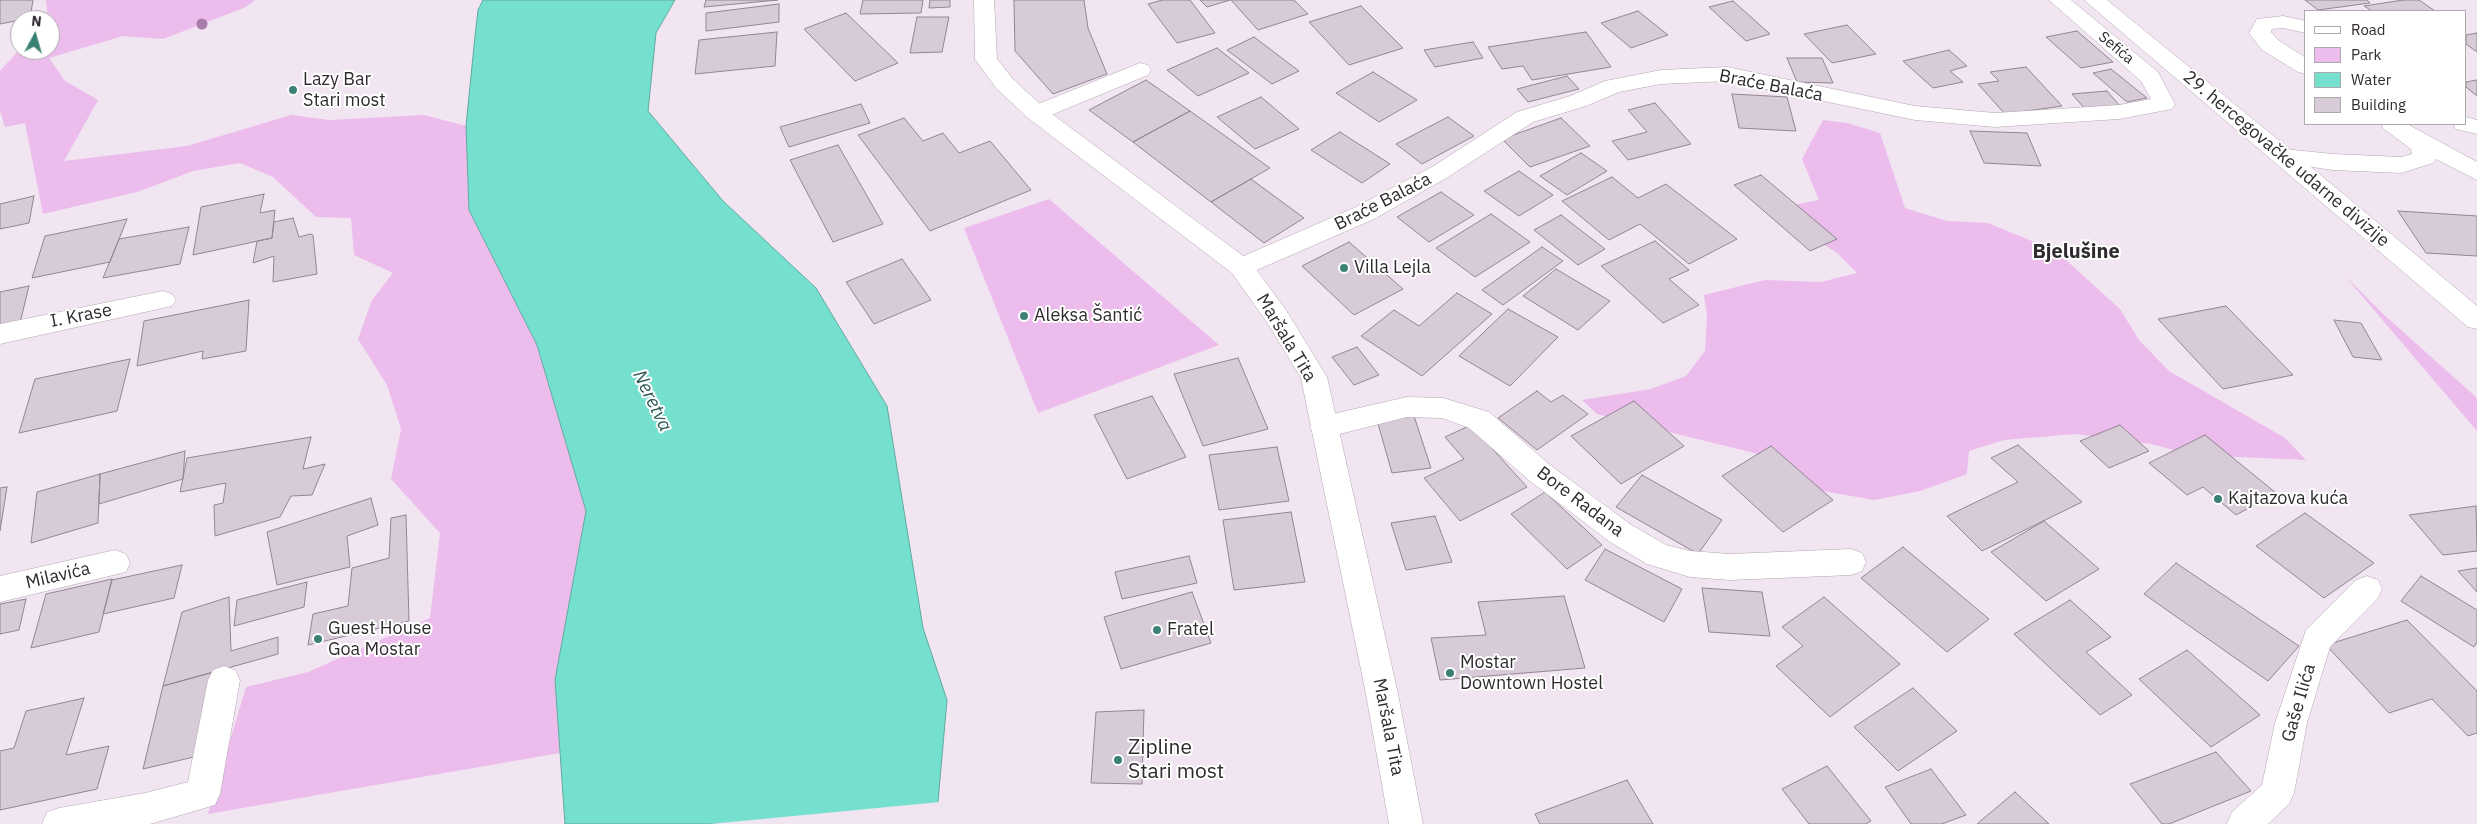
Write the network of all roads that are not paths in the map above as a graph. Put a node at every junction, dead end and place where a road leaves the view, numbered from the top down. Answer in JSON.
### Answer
{"nodes":[{"id":1,"x":984,"y":0,"type":"edge"},
{"id":2,"x":2059,"y":0,"type":"edge"},
{"id":3,"x":2094,"y":0,"type":"edge"},
{"id":4,"x":2304,"y":27,"type":"edge"},
{"id":5,"x":2304,"y":66,"type":"edge"},
{"id":6,"x":1140,"y":70,"type":"dead end"},
{"id":7,"x":2164,"y":104,"type":"joint"},
{"id":8,"x":1036,"y":113,"type":"junction"},
{"id":9,"x":2399,"y":128,"type":"edge"},
{"id":10,"x":2290,"y":160,"type":"junction"},
{"id":11,"x":2477,"y":172,"type":"edge"},
{"id":12,"x":1241,"y":267,"type":"junction"},
{"id":13,"x":162,"y":300,"type":"dead end"},
{"id":14,"x":2477,"y":320,"type":"edge"},
{"id":15,"x":0,"y":334,"type":"edge"},
{"id":16,"x":1324,"y":427,"type":"junction"},
{"id":17,"x":1851,"y":562,"type":"dead end"},
{"id":18,"x":115,"y":563,"type":"dead end"},
{"id":19,"x":0,"y":589,"type":"edge"},
{"id":20,"x":2366,"y":589,"type":"dead end"},
{"id":21,"x":224,"y":680,"type":"dead end"},
{"id":22,"x":1400,"y":823,"type":"edge"},
{"id":23,"x":59,"y":824,"type":"edge"},
{"id":24,"x":2244,"y":824,"type":"edge"}],
"edges":[{"from":1,"to":8,"type":"street","name":"Maršala Tita"},
{"from":2,"to":7,"type":"street","name":"Sefića"},
{"from":3,"to":10,"type":"street","name":"29. hercegovačke udarne divizije"},
{"from":4,"to":5,"type":"street"},
{"from":6,"to":8,"type":"street"},
{"from":7,"to":12,"type":"street","name":"Braće Balaća"},
{"from":8,"to":12,"type":"street","name":"Maršala Tita"},
{"from":9,"to":10,"type":"street"},
{"from":9,"to":11,"type":"street"},
{"from":10,"to":14,"type":"street","name":"29. hercegovačke udarne divizije"},
{"from":12,"to":16,"type":"street","name":"Maršala Tita"},
{"from":13,"to":15,"type":"street","name":"I. Krase"},
{"from":16,"to":17,"type":"street","name":"Bore Radana"},
{"from":16,"to":22,"type":"street","name":"Maršala Tita"},
{"from":18,"to":19,"type":"street","name":"Milavića"},
{"from":20,"to":24,"type":"street","name":"Gaše Ilića"},
{"from":21,"to":23,"type":"street"}]}
